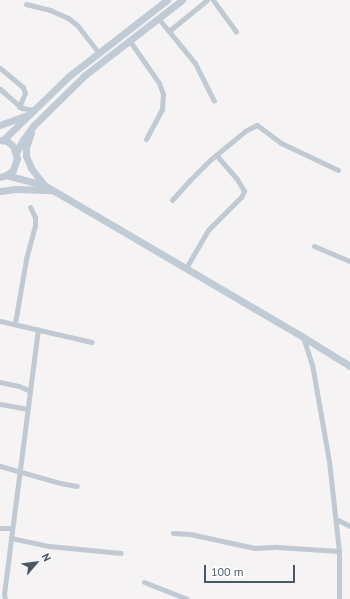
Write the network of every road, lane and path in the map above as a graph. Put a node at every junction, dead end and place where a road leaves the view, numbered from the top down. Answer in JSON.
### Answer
{"nodes":[{"id":1,"x":167,"y":0,"type":"edge"},
{"id":2,"x":182,"y":0,"type":"edge"},
{"id":3,"x":207,"y":0,"type":"edge"},
{"id":4,"x":212,"y":0,"type":"edge"},
{"id":5,"x":26,"y":4,"type":"dead end"},
{"id":6,"x":158,"y":18,"type":"junction"},
{"id":7,"x":169,"y":31,"type":"junction"},
{"id":8,"x":236,"y":32,"type":"dead end"},
{"id":9,"x":129,"y":40,"type":"junction"},
{"id":10,"x":98,"y":52,"type":"junction"},
{"id":11,"x":0,"y":68,"type":"edge"},
{"id":12,"x":0,"y":89,"type":"edge"},
{"id":13,"x":214,"y":101,"type":"dead end"},
{"id":14,"x":19,"y":107,"type":"junction"},
{"id":15,"x":32,"y":111,"type":"junction"},
{"id":16,"x":0,"y":125,"type":"edge"},
{"id":17,"x":34,"y":125,"type":"junction"},
{"id":18,"x":146,"y":139,"type":"dead end"},
{"id":19,"x":1,"y":140,"type":"edge"},
{"id":20,"x":216,"y":155,"type":"junction"},
{"id":21,"x":17,"y":156,"type":"junction"},
{"id":22,"x":338,"y":170,"type":"dead end"},
{"id":23,"x":3,"y":176,"type":"edge"},
{"id":24,"x":42,"y":184,"type":"junction"},
{"id":25,"x":53,"y":190,"type":"junction"},
{"id":26,"x":0,"y":191,"type":"edge"},
{"id":27,"x":172,"y":200,"type":"dead end"},
{"id":28,"x":30,"y":207,"type":"dead end"},
{"id":29,"x":314,"y":246,"type":"dead end"},
{"id":30,"x":350,"y":261,"type":"edge"},
{"id":31,"x":186,"y":268,"type":"junction"},
{"id":32,"x":0,"y":321,"type":"edge"},
{"id":33,"x":15,"y":324,"type":"junction"},
{"id":34,"x":38,"y":329,"type":"junction"},
{"id":35,"x":303,"y":337,"type":"junction"},
{"id":36,"x":92,"y":342,"type":"dead end"},
{"id":37,"x":350,"y":366,"type":"edge"},
{"id":38,"x":0,"y":382,"type":"edge"},
{"id":39,"x":30,"y":391,"type":"junction"},
{"id":40,"x":0,"y":404,"type":"edge"},
{"id":41,"x":28,"y":410,"type":"junction"},
{"id":42,"x":0,"y":466,"type":"edge"},
{"id":43,"x":20,"y":470,"type":"junction"},
{"id":44,"x":77,"y":486,"type":"dead end"},
{"id":45,"x":336,"y":519,"type":"junction"},
{"id":46,"x":350,"y":526,"type":"edge"},
{"id":47,"x":0,"y":528,"type":"edge"},
{"id":48,"x":12,"y":528,"type":"junction"},
{"id":49,"x":173,"y":533,"type":"dead end"},
{"id":50,"x":11,"y":538,"type":"junction"},
{"id":51,"x":339,"y":551,"type":"junction"},
{"id":52,"x":121,"y":553,"type":"dead end"},
{"id":53,"x":144,"y":582,"type":"dead end"},
{"id":54,"x":3,"y":596,"type":"edge"},
{"id":55,"x":187,"y":599,"type":"edge"},
{"id":56,"x":339,"y":599,"type":"edge"}],
"edges":[{"from":1,"to":10,"type":"main road"},
{"from":2,"to":6,"type":"main road"},
{"from":3,"to":7,"type":"street"},
{"from":4,"to":8,"type":"street"},
{"from":5,"to":10,"type":"street"},
{"from":6,"to":7,"type":"street"},
{"from":6,"to":9,"type":"main road"},
{"from":7,"to":13,"type":"street"},
{"from":9,"to":17,"type":"main road"},
{"from":9,"to":18,"type":"street"},
{"from":10,"to":15,"type":"main road"},
{"from":11,"to":14,"type":"street"},
{"from":12,"to":14,"type":"street"},
{"from":14,"to":15,"type":"street"},
{"from":15,"to":16,"type":"main road"},
{"from":15,"to":19,"type":"main road"},
{"from":17,"to":21,"type":"main road"},
{"from":17,"to":24,"type":"main road"},
{"from":19,"to":21,"type":"main road"},
{"from":20,"to":22,"type":"street"},
{"from":20,"to":27,"type":"street"},
{"from":20,"to":31,"type":"street"},
{"from":21,"to":23,"type":"main road"},
{"from":21,"to":24,"type":"main road"},
{"from":23,"to":24,"type":"main road"},
{"from":24,"to":25,"type":"main road"},
{"from":25,"to":26,"type":"main road"},
{"from":25,"to":31,"type":"main road"},
{"from":28,"to":33,"type":"street"},
{"from":29,"to":30,"type":"street"},
{"from":31,"to":35,"type":"main road"},
{"from":32,"to":33,"type":"street"},
{"from":33,"to":34,"type":"street"},
{"from":34,"to":36,"type":"street"},
{"from":34,"to":39,"type":"street"},
{"from":35,"to":37,"type":"main road"},
{"from":35,"to":45,"type":"street"},
{"from":38,"to":39,"type":"street"},
{"from":39,"to":41,"type":"street"},
{"from":40,"to":41,"type":"street"},
{"from":41,"to":43,"type":"street"},
{"from":42,"to":43,"type":"street"},
{"from":43,"to":44,"type":"street"},
{"from":43,"to":48,"type":"street"},
{"from":45,"to":46,"type":"street"},
{"from":45,"to":51,"type":"street"},
{"from":47,"to":48,"type":"street"},
{"from":48,"to":50,"type":"street"},
{"from":49,"to":51,"type":"street"},
{"from":50,"to":52,"type":"street"},
{"from":50,"to":54,"type":"street"},
{"from":51,"to":56,"type":"street"},
{"from":53,"to":55,"type":"street"}]}
